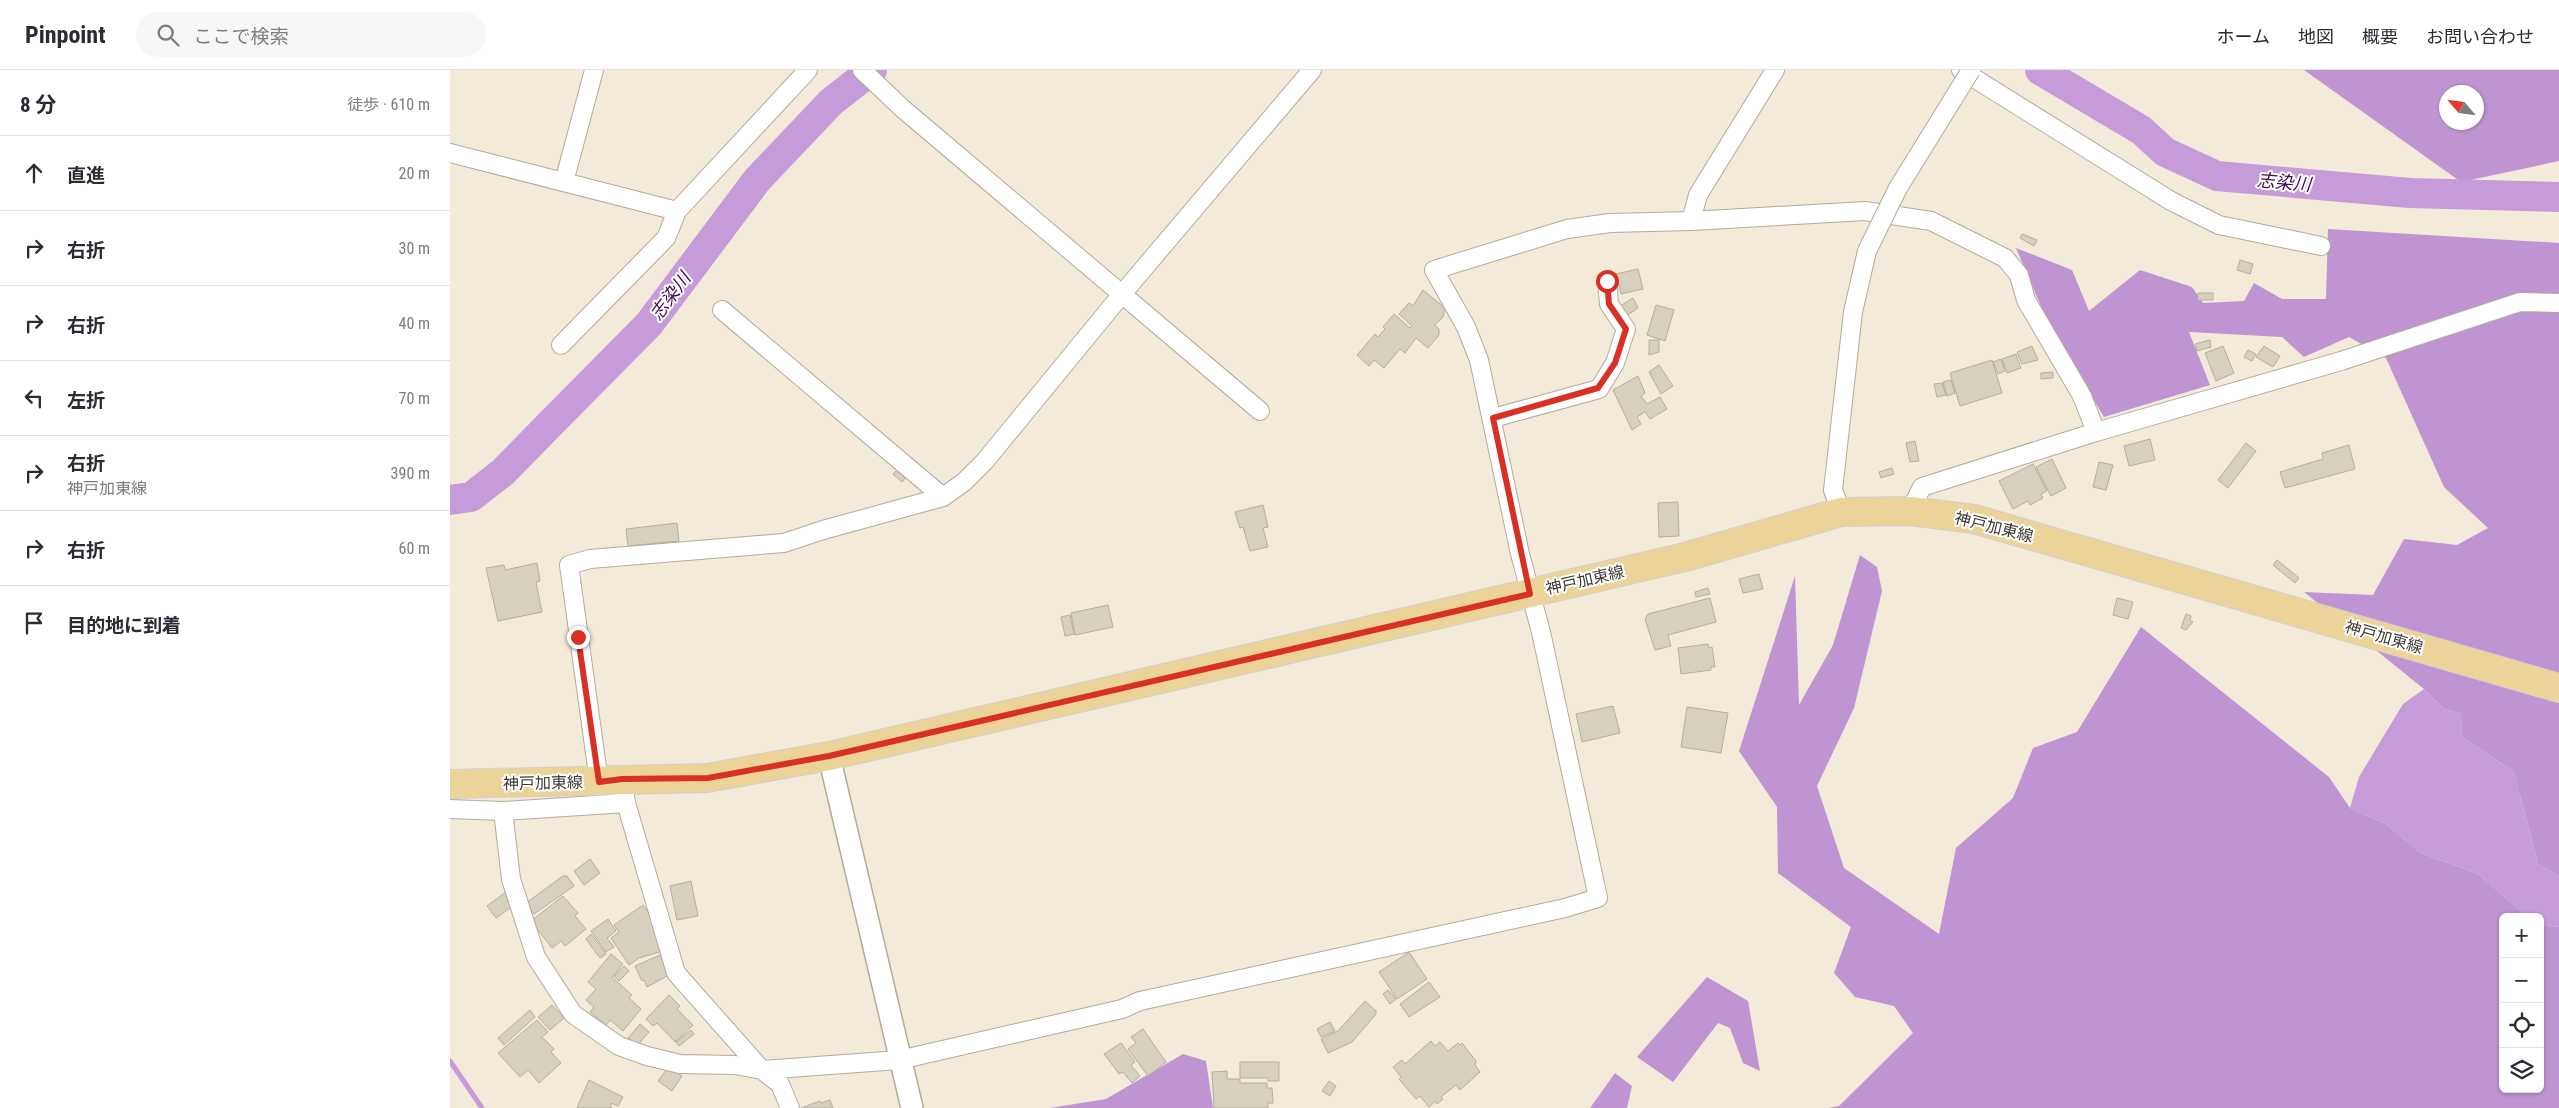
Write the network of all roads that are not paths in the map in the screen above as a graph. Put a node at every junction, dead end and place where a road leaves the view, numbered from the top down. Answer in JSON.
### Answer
{"nodes":[{"id":1,"x":594,"y":70,"type":"edge"},
{"id":2,"x":808,"y":70,"type":"edge"},
{"id":3,"x":862,"y":70,"type":"edge"},
{"id":4,"x":1312,"y":70,"type":"edge"},
{"id":5,"x":1775,"y":70,"type":"edge"},
{"id":6,"x":1961,"y":70,"type":"edge"},
{"id":7,"x":1971,"y":70,"type":"edge"},
{"id":8,"x":450,"y":153,"type":"edge"},
{"id":9,"x":564,"y":182,"type":"junction"},
{"id":10,"x":677,"y":211,"type":"junction"},
{"id":11,"x":1691,"y":221,"type":"junction"},
{"id":12,"x":2321,"y":246,"type":"dead end"},
{"id":13,"x":1607,"y":281,"type":"dead end"},
{"id":14,"x":1122,"y":294,"type":"junction"},
{"id":15,"x":2559,"y":303,"type":"edge"},
{"id":16,"x":722,"y":310,"type":"dead end"},
{"id":17,"x":561,"y":345,"type":"dead end"},
{"id":18,"x":1260,"y":411,"type":"dead end"},
{"id":19,"x":1493,"y":418,"type":"junction"},
{"id":20,"x":2096,"y":432,"type":"junction"},
{"id":21,"x":943,"y":497,"type":"junction"},
{"id":22,"x":1910,"y":510,"type":"junction"},
{"id":23,"x":1841,"y":512,"type":"junction"},
{"id":24,"x":1530,"y":594,"type":"junction"},
{"id":25,"x":2559,"y":688,"type":"edge"},
{"id":26,"x":829,"y":756,"type":"junction"},
{"id":27,"x":450,"y":784,"type":"edge"},
{"id":28,"x":615,"y":788,"type":"junction"},
{"id":29,"x":450,"y":809,"type":"edge"},
{"id":30,"x":503,"y":811,"type":"junction"},
{"id":31,"x":899,"y":1060,"type":"junction"},
{"id":32,"x":762,"y":1070,"type":"junction"},
{"id":33,"x":790,"y":1108,"type":"edge"},
{"id":34,"x":912,"y":1108,"type":"edge"}],
"edges":[{"from":1,"to":9,"type":"street"},
{"from":2,"to":10,"type":"street"},
{"from":3,"to":14,"type":"street"},
{"from":4,"to":14,"type":"street"},
{"from":5,"to":11,"type":"street"},
{"from":6,"to":12,"type":"street"},
{"from":7,"to":23,"type":"street","bridge":true},
{"from":8,"to":9,"type":"street"},
{"from":9,"to":10,"type":"street"},
{"from":10,"to":17,"type":"street"},
{"from":11,"to":19,"type":"street"},
{"from":11,"to":20,"type":"street"},
{"from":13,"to":19,"type":"street"},
{"from":14,"to":18,"type":"street"},
{"from":14,"to":21,"type":"street"},
{"from":15,"to":20,"type":"street"},
{"from":16,"to":21,"type":"street"},
{"from":19,"to":24,"type":"street"},
{"from":20,"to":22,"type":"street"},
{"from":21,"to":28,"type":"street"},
{"from":22,"to":23,"type":"main road","name":"神戸加東線"},
{"from":22,"to":25,"type":"main road","name":"神戸加東線"},
{"from":23,"to":24,"type":"main road","name":"神戸加東線"},
{"from":24,"to":26,"type":"main road","name":"神戸加東線"},
{"from":24,"to":31,"type":"street"},
{"from":26,"to":28,"type":"main road","name":"神戸加東線"},
{"from":26,"to":31,"type":"street"},
{"from":27,"to":28,"type":"main road","name":"神戸加東線"},
{"from":28,"to":30,"type":"street"},
{"from":28,"to":32,"type":"street"},
{"from":29,"to":30,"type":"street"},
{"from":30,"to":32,"type":"street"},
{"from":31,"to":32,"type":"street"},
{"from":31,"to":34,"type":"street"},
{"from":32,"to":33,"type":"street"}]}
